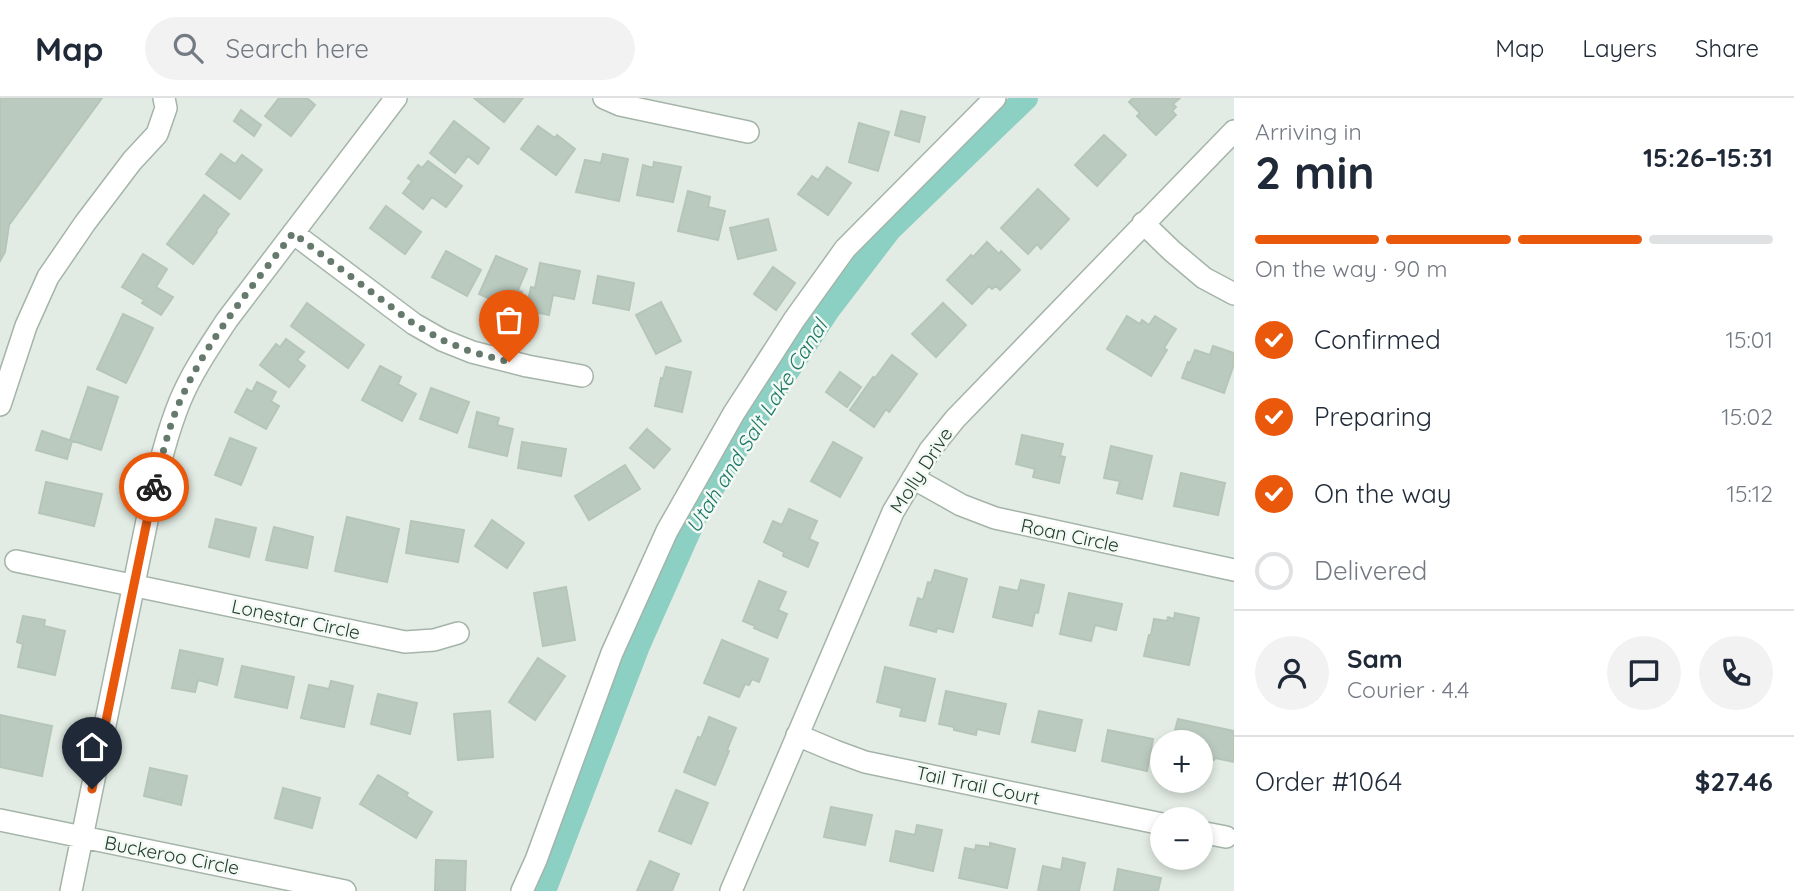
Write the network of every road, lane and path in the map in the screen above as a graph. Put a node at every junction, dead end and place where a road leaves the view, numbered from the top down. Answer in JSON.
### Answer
{"nodes":[{"id":1,"x":164,"y":98,"type":"edge"},
{"id":2,"x":396,"y":98,"type":"edge"},
{"id":3,"x":604,"y":98,"type":"edge"},
{"id":4,"x":995,"y":98,"type":"edge"},
{"id":5,"x":1234,"y":131,"type":"edge"},
{"id":6,"x":748,"y":132,"type":"dead end"},
{"id":7,"x":1143,"y":223,"type":"junction"},
{"id":8,"x":293,"y":233,"type":"junction"},
{"id":9,"x":1234,"y":294,"type":"edge"},
{"id":10,"x":582,"y":376,"type":"dead end"},
{"id":11,"x":0,"y":405,"type":"edge"},
{"id":12,"x":913,"y":478,"type":"junction"},
{"id":13,"x":16,"y":561,"type":"dead end"},
{"id":14,"x":1234,"y":570,"type":"edge"},
{"id":15,"x":133,"y":585,"type":"junction"},
{"id":16,"x":458,"y":633,"type":"dead end"},
{"id":17,"x":797,"y":735,"type":"junction"},
{"id":18,"x":0,"y":820,"type":"edge"},
{"id":19,"x":1150,"y":821,"type":"edge"},
{"id":20,"x":1213,"y":834,"type":"edge"},
{"id":21,"x":82,"y":837,"type":"junction"},
{"id":22,"x":1226,"y":837,"type":"dead end"},
{"id":23,"x":71,"y":891,"type":"edge"},
{"id":24,"x":345,"y":891,"type":"edge"},
{"id":25,"x":522,"y":891,"type":"edge"},
{"id":26,"x":731,"y":891,"type":"edge"}],
"edges":[{"from":1,"to":11,"type":"street"},
{"from":2,"to":8,"type":"street"},
{"from":3,"to":6,"type":"street"},
{"from":4,"to":25,"type":"street"},
{"from":5,"to":7,"type":"street","name":"Molly Drive"},
{"from":7,"to":9,"type":"street"},
{"from":7,"to":12,"type":"street","name":"Molly Drive"},
{"from":8,"to":10,"type":"street"},
{"from":8,"to":15,"type":"street"},
{"from":12,"to":14,"type":"street","name":"Roan Circle"},
{"from":12,"to":17,"type":"street","name":"Molly Drive"},
{"from":13,"to":15,"type":"street","name":"Lonestar Circle"},
{"from":15,"to":16,"type":"street","name":"Lonestar Circle"},
{"from":15,"to":21,"type":"street"},
{"from":17,"to":19,"type":"street","name":"Tail Trail Court"},
{"from":17,"to":26,"type":"street","name":"Molly Drive"},
{"from":18,"to":21,"type":"street","name":"Buckeroo Circle"},
{"from":20,"to":22,"type":"street"},
{"from":21,"to":23,"type":"street"},
{"from":21,"to":24,"type":"street","name":"Buckeroo Circle"}]}
